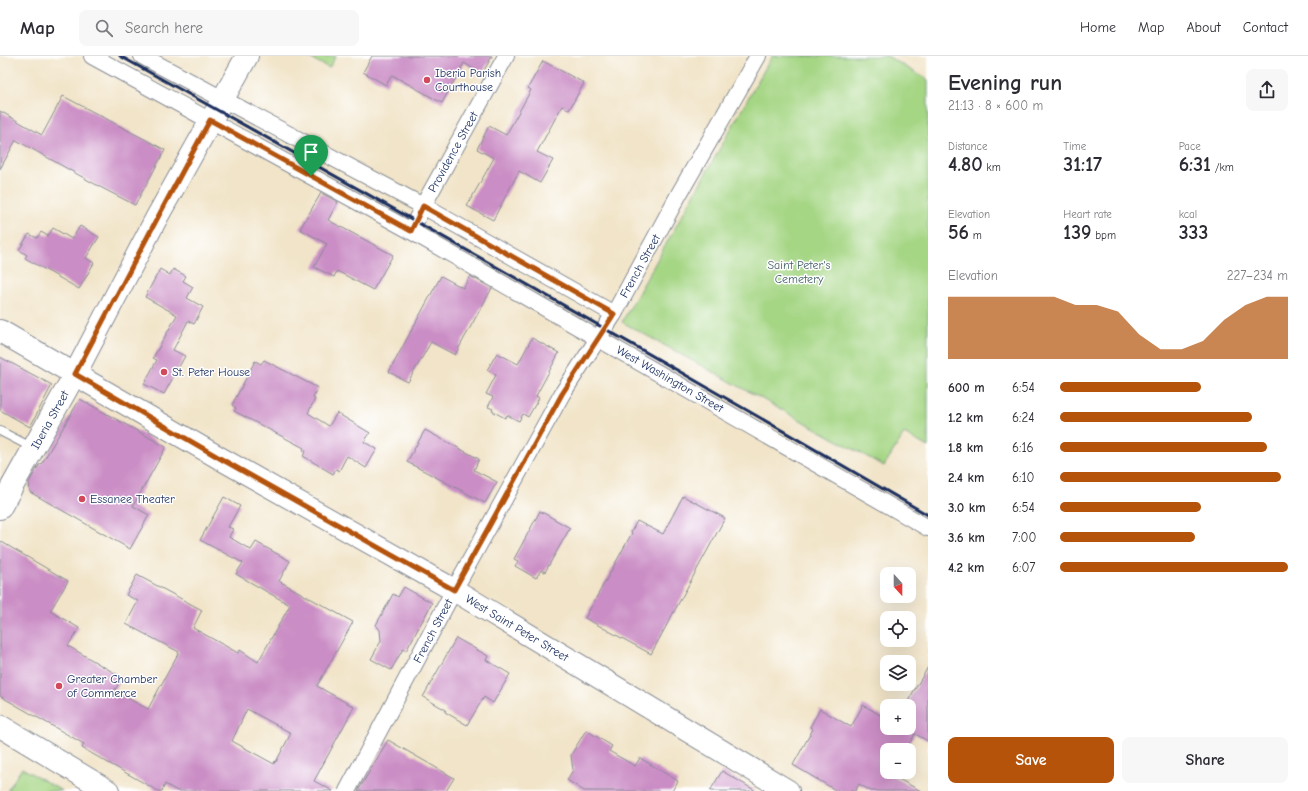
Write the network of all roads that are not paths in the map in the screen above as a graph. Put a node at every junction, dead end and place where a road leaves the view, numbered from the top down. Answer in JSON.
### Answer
{"nodes":[{"id":1,"x":92,"y":56,"type":"edge"},
{"id":2,"x":142,"y":56,"type":"edge"},
{"id":3,"x":247,"y":56,"type":"edge"},
{"id":4,"x":506,"y":56,"type":"edge"},
{"id":5,"x":758,"y":56,"type":"edge"},
{"id":6,"x":223,"y":100,"type":"junction"},
{"id":7,"x":210,"y":120,"type":"junction"},
{"id":8,"x":423,"y":206,"type":"junction"},
{"id":9,"x":411,"y":231,"type":"junction"},
{"id":10,"x":614,"y":314,"type":"junction"},
{"id":11,"x":0,"y":331,"type":"edge"},
{"id":12,"x":598,"y":338,"type":"junction"},
{"id":13,"x":75,"y":374,"type":"junction"},
{"id":14,"x":0,"y":431,"type":"edge"},
{"id":15,"x":34,"y":449,"type":"junction"},
{"id":16,"x":0,"y":508,"type":"edge"},
{"id":17,"x":928,"y":528,"type":"edge"},
{"id":18,"x":454,"y":590,"type":"junction"},
{"id":19,"x":0,"y":726,"type":"edge"},
{"id":20,"x":108,"y":791,"type":"edge"},
{"id":21,"x":348,"y":791,"type":"edge"},
{"id":22,"x":788,"y":791,"type":"edge"}],
"edges":[{"from":1,"to":7,"type":"street","name":"West Washington Street"},
{"from":2,"to":6,"type":"street"},
{"from":3,"to":6,"type":"main road","name":"Iberia Street"},
{"from":4,"to":8,"type":"street","name":"Providence Street"},
{"from":5,"to":10,"type":"street","name":"French Street"},
{"from":6,"to":7,"type":"main road","name":"Iberia Street"},
{"from":6,"to":8,"type":"street"},
{"from":7,"to":9,"type":"street","name":"West Washington Street"},
{"from":7,"to":13,"type":"main road","name":"Iberia Street"},
{"from":8,"to":9,"type":"street","name":"Providence Street"},
{"from":8,"to":10,"type":"street"},
{"from":9,"to":12,"type":"street","name":"West Washington Street"},
{"from":10,"to":12,"type":"street","name":"French Street"},
{"from":11,"to":13,"type":"main road","name":"West Saint Peter Street"},
{"from":12,"to":17,"type":"street","name":"West Washington Street"},
{"from":12,"to":18,"type":"street","name":"French Street"},
{"from":13,"to":15,"type":"main road","name":"Iberia Street"},
{"from":13,"to":18,"type":"main road","name":"West Saint Peter Street"},
{"from":14,"to":15,"type":"lane"},
{"from":15,"to":16,"type":"main road","name":"Iberia Street"},
{"from":18,"to":21,"type":"street","name":"French Street"},
{"from":18,"to":22,"type":"main road","name":"West Saint Peter Street"},
{"from":19,"to":20,"type":"main road"}]}
